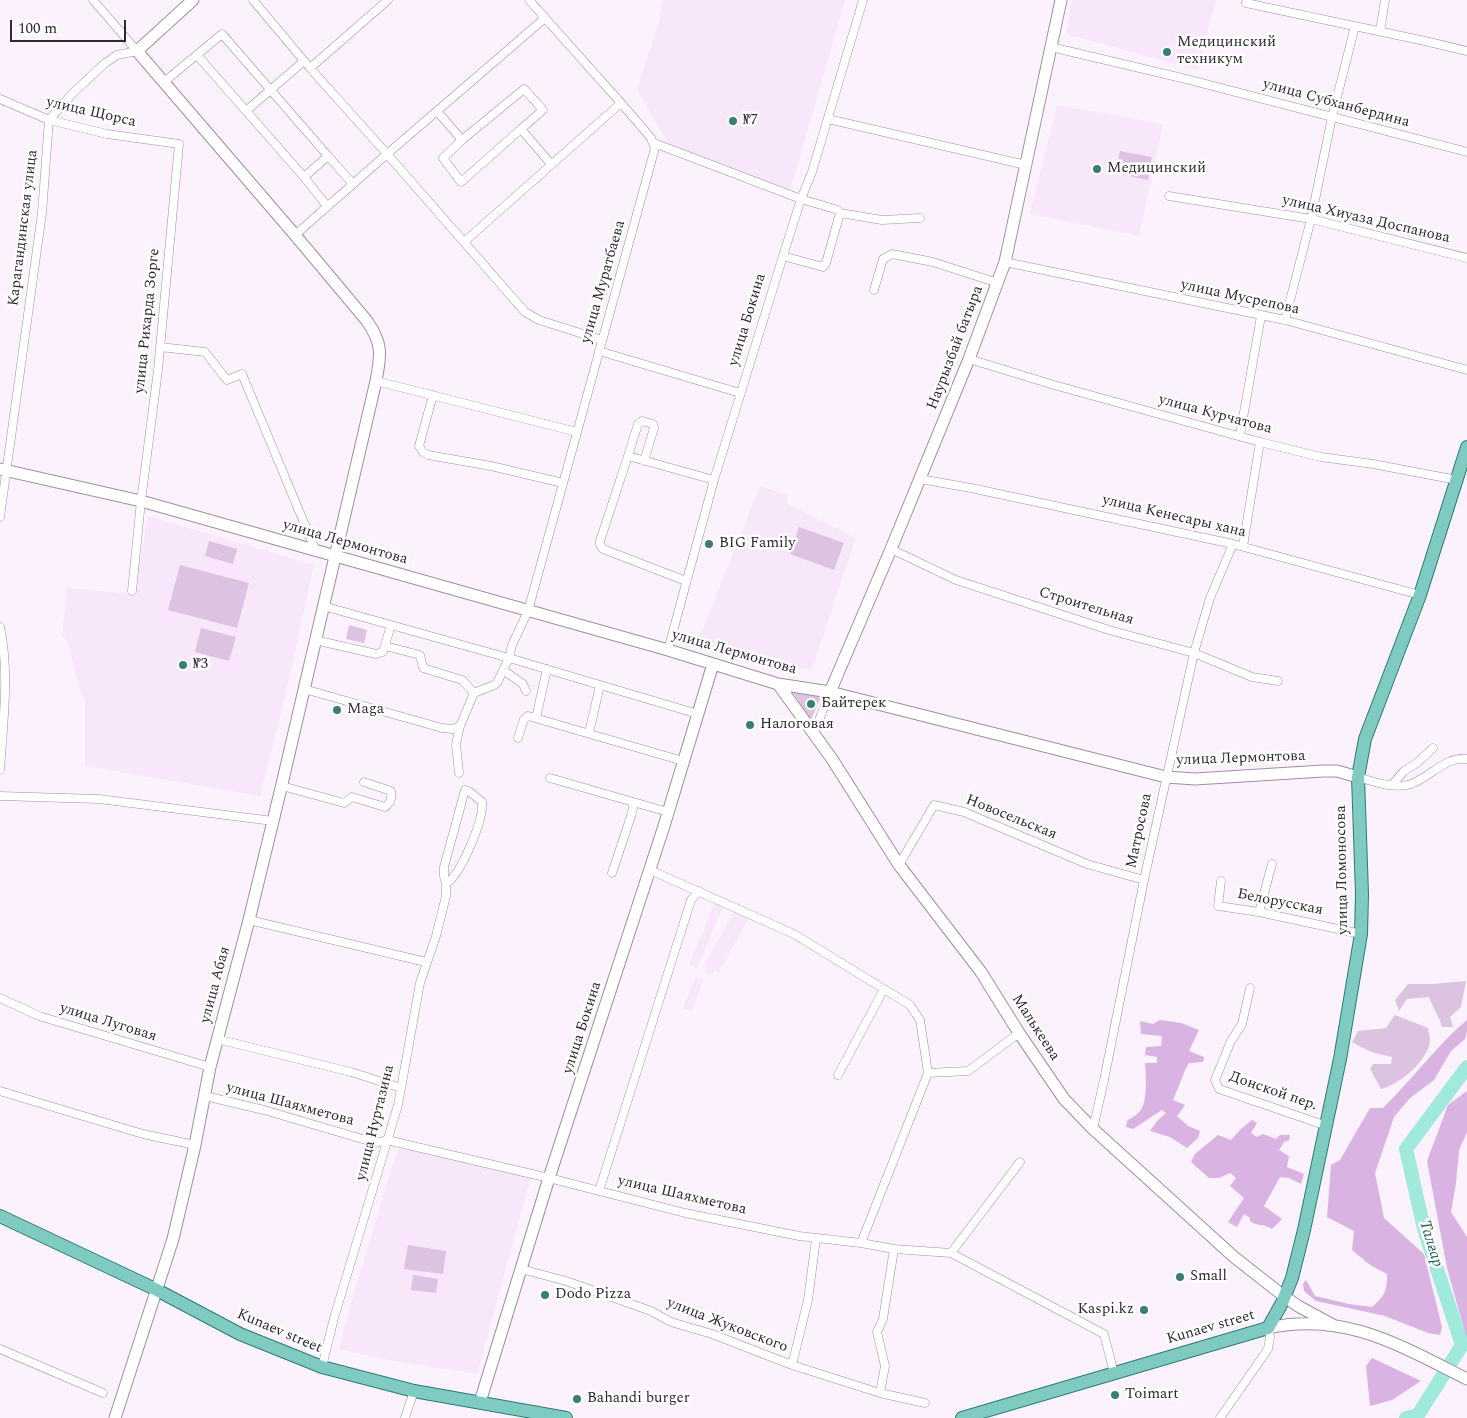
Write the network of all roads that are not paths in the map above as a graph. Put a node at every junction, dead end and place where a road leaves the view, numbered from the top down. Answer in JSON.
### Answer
{"nodes":[{"id":1,"x":93,"y":0,"type":"edge"},
{"id":2,"x":193,"y":0,"type":"edge"},
{"id":3,"x":253,"y":0,"type":"edge"},
{"id":4,"x":388,"y":0,"type":"edge"},
{"id":5,"x":529,"y":0,"type":"edge"},
{"id":6,"x":863,"y":0,"type":"edge"},
{"id":7,"x":1061,"y":0,"type":"edge"},
{"id":8,"x":1385,"y":0,"type":"edge"},
{"id":9,"x":1246,"y":3,"type":"dead end"},
{"id":10,"x":545,"y":18,"type":"junction"},
{"id":11,"x":1355,"y":26,"type":"junction"},
{"id":12,"x":1380,"y":31,"type":"junction"},
{"id":13,"x":1052,"y":47,"type":"junction"},
{"id":14,"x":1467,"y":50,"type":"edge"},
{"id":15,"x":137,"y":51,"type":"junction"},
{"id":16,"x":198,"y":55,"type":"junction"},
{"id":17,"x":304,"y":61,"type":"junction"},
{"id":18,"x":310,"y":68,"type":"junction"},
{"id":19,"x":164,"y":82,"type":"junction"},
{"id":20,"x":270,"y":90,"type":"junction"},
{"id":21,"x":0,"y":99,"type":"edge"},
{"id":22,"x":621,"y":103,"type":"junction"},
{"id":23,"x":437,"y":110,"type":"junction"},
{"id":24,"x":246,"y":111,"type":"junction"},
{"id":25,"x":1332,"y":117,"type":"junction"},
{"id":26,"x":828,"y":119,"type":"junction"},
{"id":27,"x":49,"y":120,"type":"junction"},
{"id":28,"x":521,"y":129,"type":"junction"},
{"id":29,"x":462,"y":140,"type":"junction"},
{"id":30,"x":654,"y":143,"type":"junction"},
{"id":31,"x":179,"y":144,"type":"joint"},
{"id":32,"x":1467,"y":152,"type":"edge"},
{"id":33,"x":386,"y":154,"type":"junction"},
{"id":34,"x":328,"y":156,"type":"junction"},
{"id":35,"x":551,"y":164,"type":"junction"},
{"id":36,"x":1026,"y":165,"type":"junction"},
{"id":37,"x":304,"y":177,"type":"junction"},
{"id":38,"x":353,"y":184,"type":"junction"},
{"id":39,"x":1169,"y":196,"type":"dead end"},
{"id":40,"x":801,"y":199,"type":"junction"},
{"id":41,"x":327,"y":206,"type":"junction"},
{"id":42,"x":840,"y":213,"type":"junction"},
{"id":43,"x":920,"y":218,"type":"dead end"},
{"id":44,"x":1311,"y":219,"type":"junction"},
{"id":45,"x":295,"y":234,"type":"junction"},
{"id":46,"x":464,"y":242,"type":"junction"},
{"id":47,"x":783,"y":256,"type":"junction"},
{"id":48,"x":1467,"y":258,"type":"edge"},
{"id":49,"x":1005,"y":262,"type":"junction"},
{"id":50,"x":998,"y":283,"type":"junction"},
{"id":51,"x":874,"y":290,"type":"dead end"},
{"id":52,"x":1261,"y":316,"type":"junction"},
{"id":53,"x":1285,"y":320,"type":"junction"},
{"id":54,"x":602,"y":340,"type":"junction"},
{"id":55,"x":160,"y":347,"type":"junction"},
{"id":56,"x":599,"y":351,"type":"junction"},
{"id":57,"x":969,"y":359,"type":"junction"},
{"id":58,"x":1467,"y":370,"type":"edge"},
{"id":59,"x":376,"y":381,"type":"junction"},
{"id":60,"x":740,"y":393,"type":"junction"},
{"id":61,"x":433,"y":395,"type":"junction"},
{"id":62,"x":576,"y":432,"type":"junction"},
{"id":63,"x":1240,"y":436,"type":"junction"},
{"id":64,"x":1260,"y":442,"type":"junction"},
{"id":65,"x":1467,"y":448,"type":"edge"},
{"id":66,"x":628,"y":456,"type":"junction"},
{"id":67,"x":644,"y":461,"type":"junction"},
{"id":68,"x":4,"y":470,"type":"edge"},
{"id":69,"x":920,"y":479,"type":"junction"},
{"id":70,"x":714,"y":480,"type":"junction"},
{"id":71,"x":1457,"y":480,"type":"junction"},
{"id":72,"x":563,"y":483,"type":"junction"},
{"id":73,"x":141,"y":501,"type":"junction"},
{"id":74,"x":0,"y":517,"type":"edge"},
{"id":75,"x":1233,"y":544,"type":"junction"},
{"id":76,"x":1243,"y":546,"type":"junction"},
{"id":77,"x":315,"y":549,"type":"junction"},
{"id":78,"x":891,"y":549,"type":"junction"},
{"id":79,"x":335,"y":556,"type":"junction"},
{"id":80,"x":686,"y":581,"type":"junction"},
{"id":81,"x":132,"y":591,"type":"dead end"},
{"id":82,"x":1420,"y":595,"type":"junction"},
{"id":83,"x":323,"y":606,"type":"junction"},
{"id":84,"x":528,"y":610,"type":"junction"},
{"id":85,"x":391,"y":625,"type":"junction"},
{"id":86,"x":0,"y":627,"type":"edge"},
{"id":87,"x":315,"y":640,"type":"junction"},
{"id":88,"x":385,"y":646,"type":"junction"},
{"id":89,"x":668,"y":650,"type":"junction"},
{"id":90,"x":1194,"y":653,"type":"junction"},
{"id":91,"x":509,"y":658,"type":"junction"},
{"id":92,"x":713,"y":664,"type":"junction"},
{"id":93,"x":547,"y":669,"type":"junction"},
{"id":94,"x":503,"y":670,"type":"junction"},
{"id":95,"x":1278,"y":681,"type":"dead end"},
{"id":96,"x":778,"y":684,"type":"junction"},
{"id":97,"x":600,"y":685,"type":"junction"},
{"id":98,"x":304,"y":689,"type":"junction"},
{"id":99,"x":526,"y":691,"type":"dead end"},
{"id":100,"x":830,"y":692,"type":"junction"},
{"id":101,"x":474,"y":693,"type":"junction"},
{"id":102,"x":698,"y":714,"type":"junction"},
{"id":103,"x":536,"y":718,"type":"junction"},
{"id":104,"x":460,"y":726,"type":"junction"},
{"id":105,"x":589,"y":733,"type":"junction"},
{"id":106,"x":814,"y":733,"type":"junction"},
{"id":107,"x":518,"y":738,"type":"dead end"},
{"id":108,"x":1433,"y":748,"type":"dead end"},
{"id":109,"x":1467,"y":759,"type":"edge"},
{"id":110,"x":683,"y":761,"type":"junction"},
{"id":111,"x":0,"y":770,"type":"edge"},
{"id":112,"x":458,"y":773,"type":"dead end"},
{"id":113,"x":1166,"y":777,"type":"junction"},
{"id":114,"x":1358,"y":777,"type":"junction"},
{"id":115,"x":550,"y":778,"type":"dead end"},
{"id":116,"x":364,"y":782,"type":"dead end"},
{"id":117,"x":1392,"y":785,"type":"junction"},
{"id":118,"x":282,"y":786,"type":"junction"},
{"id":119,"x":0,"y":796,"type":"edge"},
{"id":120,"x":632,"y":802,"type":"junction"},
{"id":121,"x":668,"y":812,"type":"junction"},
{"id":122,"x":273,"y":821,"type":"junction"},
{"id":123,"x":1272,"y":864,"type":"dead end"},
{"id":124,"x":899,"y":865,"type":"junction"},
{"id":125,"x":650,"y":870,"type":"junction"},
{"id":126,"x":612,"y":873,"type":"dead end"},
{"id":127,"x":1144,"y":880,"type":"junction"},
{"id":128,"x":1221,"y":881,"type":"dead end"},
{"id":129,"x":446,"y":884,"type":"junction"},
{"id":130,"x":699,"y":891,"type":"junction"},
{"id":131,"x":1259,"y":912,"type":"junction"},
{"id":132,"x":249,"y":920,"type":"junction"},
{"id":133,"x":1362,"y":934,"type":"junction"},
{"id":134,"x":426,"y":962,"type":"junction"},
{"id":135,"x":1250,"y":988,"type":"dead end"},
{"id":136,"x":884,"y":989,"type":"junction"},
{"id":137,"x":0,"y":998,"type":"edge"},
{"id":138,"x":1019,"y":1033,"type":"junction"},
{"id":139,"x":217,"y":1039,"type":"junction"},
{"id":140,"x":210,"y":1067,"type":"junction"},
{"id":141,"x":928,"y":1073,"type":"junction"},
{"id":142,"x":838,"y":1075,"type":"dead end"},
{"id":143,"x":401,"y":1088,"type":"junction"},
{"id":144,"x":0,"y":1091,"type":"edge"},
{"id":145,"x":205,"y":1096,"type":"junction"},
{"id":146,"x":1327,"y":1126,"type":"junction"},
{"id":147,"x":1093,"y":1129,"type":"junction"},
{"id":148,"x":387,"y":1140,"type":"junction"},
{"id":149,"x":194,"y":1145,"type":"junction"},
{"id":150,"x":1020,"y":1162,"type":"dead end"},
{"id":151,"x":549,"y":1178,"type":"junction"},
{"id":152,"x":599,"y":1191,"type":"junction"},
{"id":153,"x":0,"y":1216,"type":"edge"},
{"id":154,"x":816,"y":1239,"type":"junction"},
{"id":155,"x":860,"y":1243,"type":"junction"},
{"id":156,"x":894,"y":1249,"type":"junction"},
{"id":157,"x":951,"y":1253,"type":"junction"},
{"id":158,"x":521,"y":1269,"type":"junction"},
{"id":159,"x":155,"y":1289,"type":"junction"},
{"id":160,"x":1285,"y":1297,"type":"junction"},
{"id":161,"x":1333,"y":1325,"type":"junction"},
{"id":162,"x":1268,"y":1328,"type":"junction"},
{"id":163,"x":0,"y":1349,"type":"edge"},
{"id":164,"x":792,"y":1365,"type":"junction"},
{"id":165,"x":322,"y":1367,"type":"junction"},
{"id":166,"x":1114,"y":1373,"type":"junction"},
{"id":167,"x":1467,"y":1379,"type":"edge"},
{"id":168,"x":414,"y":1391,"type":"junction"},
{"id":169,"x":103,"y":1393,"type":"dead end"},
{"id":170,"x":880,"y":1394,"type":"junction"},
{"id":171,"x":480,"y":1402,"type":"junction"},
{"id":172,"x":925,"y":1403,"type":"dead end"},
{"id":173,"x":548,"y":1417,"type":"edge"},
{"id":174,"x":115,"y":1418,"type":"edge"},
{"id":175,"x":406,"y":1418,"type":"edge"},
{"id":176,"x":566,"y":1418,"type":"edge"},
{"id":177,"x":962,"y":1418,"type":"edge"},
{"id":178,"x":1220,"y":1418,"type":"edge"}],
"edges":[{"from":1,"to":15,"type":"street"},
{"from":2,"to":15,"type":"street"},
{"from":3,"to":17,"type":"street"},
{"from":4,"to":18,"type":"street"},
{"from":5,"to":10,"type":"street"},
{"from":6,"to":26,"type":"street","name":"улица Бокина"},
{"from":7,"to":13,"type":"street","name":"Наурызбай батыра"},
{"from":8,"to":12,"type":"street"},
{"from":9,"to":11,"type":"street"},
{"from":10,"to":22,"type":"street"},
{"from":10,"to":23,"type":"street"},
{"from":11,"to":12,"type":"street"},
{"from":11,"to":25,"type":"street"},
{"from":12,"to":14,"type":"street"},
{"from":13,"to":25,"type":"street","name":"улица Субханбердина"},
{"from":13,"to":36,"type":"street","name":"Наурызбай батыра"},
{"from":15,"to":19,"type":"street","name":"улица Абая"},
{"from":15,"to":27,"type":"street"},
{"from":16,"to":19,"type":"street"},
{"from":16,"to":20,"type":"street"},
{"from":16,"to":24,"type":"street"},
{"from":17,"to":18,"type":"street"},
{"from":17,"to":20,"type":"street"},
{"from":18,"to":33,"type":"street"},
{"from":19,"to":45,"type":"street","name":"улица Абая"},
{"from":20,"to":24,"type":"street"},
{"from":20,"to":34,"type":"street"},
{"from":21,"to":27,"type":"street","name":"улица Щорса"},
{"from":22,"to":30,"type":"street"},
{"from":22,"to":35,"type":"street"},
{"from":23,"to":29,"type":"street"},
{"from":23,"to":33,"type":"street"},
{"from":24,"to":37,"type":"street"},
{"from":25,"to":32,"type":"street","name":"улица Субханбердина"},
{"from":25,"to":44,"type":"street"},
{"from":26,"to":36,"type":"street"},
{"from":26,"to":40,"type":"street","name":"улица Бокина"},
{"from":27,"to":31,"type":"street","name":"улица Щорса"},
{"from":27,"to":68,"type":"street","name":"Карагандинская улица"},
{"from":28,"to":29,"type":"street"},
{"from":28,"to":29,"type":"street"},
{"from":28,"to":35,"type":"street"},
{"from":30,"to":40,"type":"street"},
{"from":30,"to":54,"type":"street","name":"улица Муратбаева"},
{"from":31,"to":55,"type":"street","name":"улица Рихарда Зорге"},
{"from":33,"to":38,"type":"street"},
{"from":33,"to":46,"type":"street"},
{"from":34,"to":37,"type":"street"},
{"from":34,"to":38,"type":"street"},
{"from":35,"to":46,"type":"street"},
{"from":36,"to":49,"type":"street","name":"Наурызбай батыра"},
{"from":37,"to":41,"type":"street"},
{"from":38,"to":41,"type":"street"},
{"from":39,"to":44,"type":"street","name":"улица Хиуаза Доспанова"},
{"from":40,"to":42,"type":"street"},
{"from":40,"to":47,"type":"street","name":"улица Бокина"},
{"from":41,"to":45,"type":"street"},
{"from":42,"to":43,"type":"street"},
{"from":42,"to":47,"type":"street"},
{"from":44,"to":48,"type":"street","name":"улица Хиуаза Доспанова"},
{"from":44,"to":53,"type":"street"},
{"from":45,"to":59,"type":"street","name":"улица Абая"},
{"from":46,"to":54,"type":"street"},
{"from":47,"to":60,"type":"street","name":"улица Бокина"},
{"from":49,"to":50,"type":"street","name":"Наурызбай батыра"},
{"from":49,"to":52,"type":"street","name":"улица Мусрепова"},
{"from":50,"to":51,"type":"street"},
{"from":50,"to":57,"type":"street","name":"Наурызбай батыра"},
{"from":52,"to":53,"type":"street","name":"улица Мусрепова"},
{"from":52,"to":63,"type":"street"},
{"from":53,"to":58,"type":"street","name":"улица Мусрепова"},
{"from":54,"to":56,"type":"street","name":"улица Муратбаева"},
{"from":55,"to":73,"type":"street","name":"улица Рихарда Зорге"},
{"from":55,"to":77,"type":"street"},
{"from":56,"to":60,"type":"street"},
{"from":56,"to":62,"type":"street","name":"улица Муратбаева"},
{"from":57,"to":63,"type":"street","name":"улица Курчатова"},
{"from":57,"to":69,"type":"street","name":"Наурызбай батыра"},
{"from":59,"to":61,"type":"street"},
{"from":59,"to":79,"type":"street","name":"улица Абая"},
{"from":60,"to":70,"type":"street","name":"улица Бокина"},
{"from":61,"to":62,"type":"street"},
{"from":61,"to":72,"type":"street"},
{"from":62,"to":72,"type":"street","name":"улица Муратбаева"},
{"from":63,"to":64,"type":"street","name":"улица Курчатова"},
{"from":64,"to":71,"type":"street","name":"улица Курчатова"},
{"from":64,"to":76,"type":"street"},
{"from":65,"to":71,"type":"main road","name":"улица Ломоносова"},
{"from":66,"to":67,"type":"street"},
{"from":66,"to":67,"type":"street"},
{"from":66,"to":80,"type":"street"},
{"from":67,"to":70,"type":"street"},
{"from":68,"to":73,"type":"street","name":"улица Лермонтова"},
{"from":68,"to":74,"type":"street","name":"Карагандинская улица"},
{"from":69,"to":75,"type":"street","name":"улица Кенесары хана"},
{"from":69,"to":78,"type":"street","name":"Наурызбай батыра"},
{"from":70,"to":80,"type":"street","name":"улица Бокина"},
{"from":71,"to":82,"type":"main road","name":"улица Ломоносова"},
{"from":72,"to":84,"type":"street","name":"улица Муратбаева"},
{"from":73,"to":77,"type":"street","name":"улица Лермонтова"},
{"from":73,"to":81,"type":"street","name":"улица Рихарда Зорге"},
{"from":75,"to":76,"type":"street","name":"улица Кенесары хана"},
{"from":75,"to":90,"type":"street","name":"Матросова"},
{"from":76,"to":82,"type":"street","name":"улица Кенесары хана"},
{"from":77,"to":79,"type":"street","name":"улица Лермонтова"},
{"from":78,"to":90,"type":"street","name":"Строительная"},
{"from":78,"to":100,"type":"street","name":"Наурызбай батыра"},
{"from":79,"to":83,"type":"street","name":"улица Абая"},
{"from":79,"to":84,"type":"street","name":"улица Лермонтова"},
{"from":80,"to":89,"type":"street","name":"улица Бокина"},
{"from":82,"to":114,"type":"main road","name":"улица Ломоносова"},
{"from":83,"to":85,"type":"street"},
{"from":83,"to":87,"type":"street","name":"улица Абая"},
{"from":84,"to":89,"type":"street","name":"улица Лермонтова"},
{"from":84,"to":91,"type":"street","name":"улица Муратбаева"},
{"from":85,"to":88,"type":"street"},
{"from":85,"to":91,"type":"street"},
{"from":86,"to":111,"type":"street"},
{"from":87,"to":88,"type":"street"},
{"from":87,"to":98,"type":"street","name":"улица Абая"},
{"from":88,"to":101,"type":"street"},
{"from":89,"to":92,"type":"street","name":"улица Лермонтова"},
{"from":90,"to":95,"type":"street","name":"Строительная"},
{"from":90,"to":113,"type":"street","name":"Матросова"},
{"from":91,"to":93,"type":"street"},
{"from":91,"to":94,"type":"street","name":"улица Муратбаева"},
{"from":92,"to":96,"type":"street","name":"улица Лермонтова"},
{"from":92,"to":102,"type":"street","name":"улица Бокина"},
{"from":93,"to":97,"type":"street"},
{"from":93,"to":103,"type":"street"},
{"from":94,"to":99,"type":"street"},
{"from":94,"to":101,"type":"street","name":"улица Муратбаева"},
{"from":96,"to":100,"type":"street","name":"улица Лермонтова"},
{"from":96,"to":106,"type":"street","name":"Малькеева"},
{"from":97,"to":102,"type":"street"},
{"from":97,"to":105,"type":"street"},
{"from":98,"to":104,"type":"street"},
{"from":98,"to":118,"type":"street","name":"улица Абая"},
{"from":100,"to":106,"type":"street"},
{"from":100,"to":113,"type":"street","name":"улица Лермонтова"},
{"from":101,"to":104,"type":"street"},
{"from":102,"to":110,"type":"street","name":"улица Бокина"},
{"from":103,"to":105,"type":"street"},
{"from":103,"to":107,"type":"street"},
{"from":104,"to":112,"type":"street"},
{"from":105,"to":110,"type":"street"},
{"from":106,"to":124,"type":"street","name":"Малькеева"},
{"from":108,"to":117,"type":"street"},
{"from":109,"to":117,"type":"street"},
{"from":110,"to":121,"type":"street","name":"улица Бокина"},
{"from":113,"to":114,"type":"street","name":"улица Лермонтова"},
{"from":113,"to":127,"type":"street","name":"Матросова"},
{"from":114,"to":117,"type":"street"},
{"from":114,"to":133,"type":"main road","name":"улица Ломоносова"},
{"from":115,"to":120,"type":"street"},
{"from":116,"to":118,"type":"street"},
{"from":118,"to":122,"type":"street","name":"улица Абая"},
{"from":119,"to":122,"type":"street"},
{"from":120,"to":121,"type":"street"},
{"from":120,"to":126,"type":"street"},
{"from":121,"to":125,"type":"street","name":"улица Бокина"},
{"from":122,"to":132,"type":"street","name":"улица Абая"},
{"from":123,"to":131,"type":"street"},
{"from":124,"to":127,"type":"street","name":"Новосельская"},
{"from":124,"to":138,"type":"street","name":"Малькеева"},
{"from":125,"to":130,"type":"street"},
{"from":125,"to":151,"type":"street","name":"улица Бокина"},
{"from":127,"to":147,"type":"street","name":"Матросова"},
{"from":128,"to":131,"type":"street","name":"Белорусская"},
{"from":129,"to":129,"type":"street","name":"улица Нуртазина"},
{"from":129,"to":134,"type":"street","name":"улица Нуртазина"},
{"from":130,"to":136,"type":"street"},
{"from":130,"to":152,"type":"street"},
{"from":131,"to":133,"type":"street","name":"Белорусская"},
{"from":132,"to":134,"type":"street"},
{"from":132,"to":139,"type":"street","name":"улица Абая"},
{"from":133,"to":146,"type":"main road","name":"улица Ломоносова"},
{"from":134,"to":143,"type":"street","name":"улица Нуртазина"},
{"from":135,"to":146,"type":"street","name":"Донской пер."},
{"from":136,"to":141,"type":"street"},
{"from":136,"to":142,"type":"street"},
{"from":137,"to":140,"type":"street","name":"улица Луговая"},
{"from":138,"to":141,"type":"street"},
{"from":138,"to":147,"type":"street","name":"Малькеева"},
{"from":139,"to":140,"type":"street","name":"улица Абая"},
{"from":139,"to":143,"type":"street"},
{"from":140,"to":145,"type":"street","name":"улица Абая"},
{"from":141,"to":155,"type":"street"},
{"from":143,"to":148,"type":"street","name":"улица Нуртазина"},
{"from":144,"to":149,"type":"street"},
{"from":145,"to":148,"type":"street","name":"улица Шаяхметова"},
{"from":145,"to":149,"type":"street","name":"улица Абая"},
{"from":146,"to":160,"type":"main road","name":"улица Ломоносова"},
{"from":147,"to":160,"type":"street","name":"Малькеева"},
{"from":148,"to":151,"type":"street","name":"улица Шаяхметова"},
{"from":148,"to":165,"type":"street","name":"улица Нуртазина"},
{"from":149,"to":159,"type":"street","name":"улица Абая"},
{"from":150,"to":157,"type":"street"},
{"from":151,"to":152,"type":"street","name":"улица Шаяхметова"},
{"from":151,"to":158,"type":"street","name":"улица Бокина"},
{"from":152,"to":154,"type":"street","name":"улица Шаяхметова"},
{"from":153,"to":159,"type":"main road","name":"Kunaev street"},
{"from":154,"to":155,"type":"street","name":"улица Шаяхметова"},
{"from":154,"to":164,"type":"street"},
{"from":155,"to":156,"type":"street","name":"улица Шаяхметова"},
{"from":156,"to":157,"type":"street","name":"улица Шаяхметова"},
{"from":156,"to":170,"type":"street"},
{"from":157,"to":166,"type":"street","name":"улица Шаяхметова"},
{"from":158,"to":164,"type":"street","name":"улица Жуковского"},
{"from":158,"to":171,"type":"street","name":"улица Бокина"},
{"from":159,"to":165,"type":"main road","name":"Kunaev street"},
{"from":159,"to":174,"type":"street","name":"улица Абая"},
{"from":160,"to":161,"type":"street","name":"Малькеева"},
{"from":160,"to":162,"type":"main road","name":"улица Ломоносова"},
{"from":161,"to":162,"type":"street","name":"Kunaev street"},
{"from":161,"to":167,"type":"street","name":"Kunaev street"},
{"from":162,"to":166,"type":"main road","name":"Kunaev street"},
{"from":162,"to":178,"type":"street"},
{"from":163,"to":169,"type":"street"},
{"from":164,"to":170,"type":"street","name":"улица Жуковского"},
{"from":165,"to":168,"type":"main road","name":"Kunaev street"},
{"from":166,"to":177,"type":"main road","name":"Kunaev street"},
{"from":168,"to":171,"type":"main road","name":"Kunaev street"},
{"from":168,"to":175,"type":"street"},
{"from":170,"to":172,"type":"street","name":"улица Жуковского"},
{"from":171,"to":173,"type":"main road","name":"Kunaev street"},
{"from":173,"to":176,"type":"main road","name":"Kunaev street"}]}
